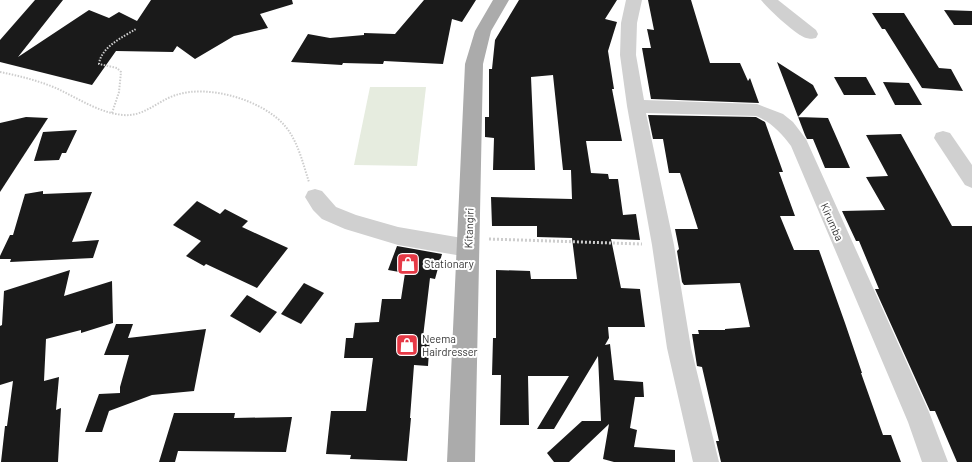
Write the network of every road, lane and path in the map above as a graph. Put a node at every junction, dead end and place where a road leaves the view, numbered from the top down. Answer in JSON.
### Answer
{"nodes":[{"id":1,"x":502,"y":0,"type":"edge"},
{"id":2,"x":634,"y":0,"type":"edge"},
{"id":3,"x":769,"y":0,"type":"edge"},
{"id":4,"x":136,"y":29,"type":"dead end"},
{"id":5,"x":810,"y":34,"type":"dead end"},
{"id":6,"x":0,"y":72,"type":"edge"},
{"id":7,"x":636,"y":106,"type":"junction"},
{"id":8,"x":112,"y":113,"type":"junction"},
{"id":9,"x":943,"y":138,"type":"dead end"},
{"id":10,"x":972,"y":180,"type":"edge"},
{"id":11,"x":315,"y":197,"type":"joint"},
{"id":12,"x":468,"y":243,"type":"junction"},
{"id":13,"x":663,"y":245,"type":"junction"},
{"id":14,"x":462,"y":462,"type":"edge"},
{"id":15,"x":706,"y":462,"type":"edge"},
{"id":16,"x":935,"y":462,"type":"edge"}],
"edges":[{"from":1,"to":12,"type":"main road","name":"Kitangiri"},
{"from":2,"to":7,"type":"street"},
{"from":3,"to":5,"type":"street"},
{"from":4,"to":8,"type":"path"},
{"from":6,"to":8,"type":"path"},
{"from":7,"to":13,"type":"street"},
{"from":7,"to":16,"type":"street","name":"Kirumba"},
{"from":8,"to":11,"type":"path"},
{"from":9,"to":10,"type":"street"},
{"from":11,"to":12,"type":"street"},
{"from":12,"to":13,"type":"path"},
{"from":12,"to":14,"type":"main road","name":"Kitangiri"},
{"from":13,"to":15,"type":"street"}]}
